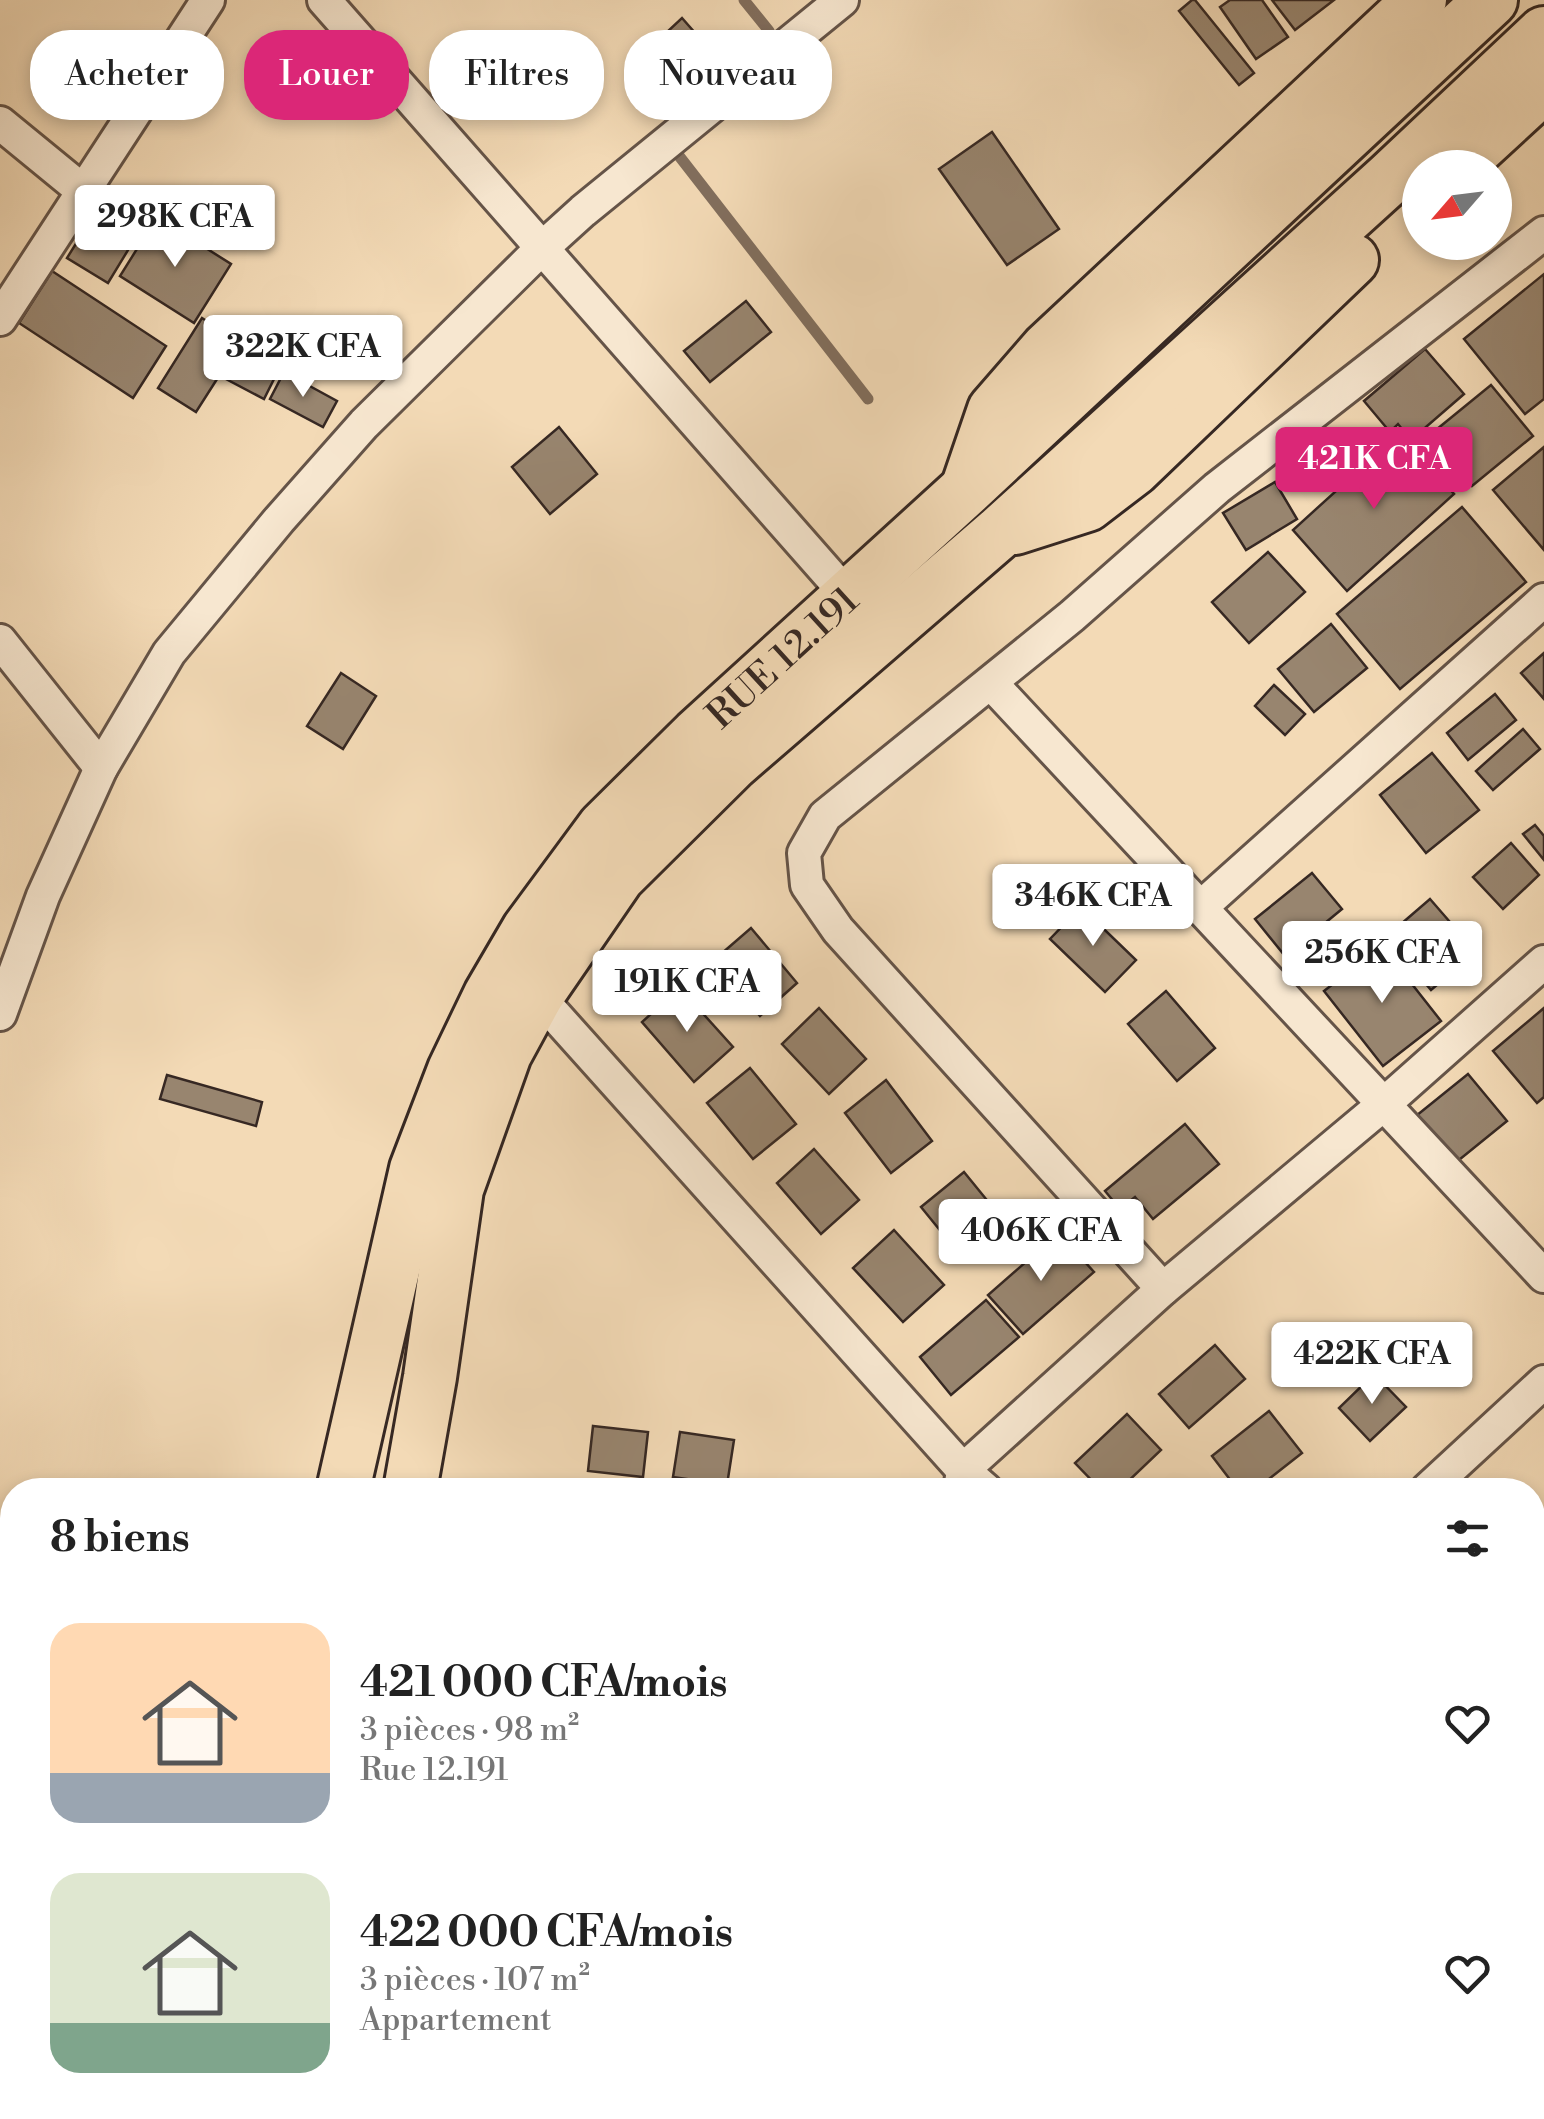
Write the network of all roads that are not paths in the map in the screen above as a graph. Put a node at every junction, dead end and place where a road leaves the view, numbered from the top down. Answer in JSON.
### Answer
{"nodes":[{"id":1,"x":208,"y":0,"type":"edge"},
{"id":2,"x":324,"y":0,"type":"edge"},
{"id":3,"x":842,"y":0,"type":"edge"},
{"id":4,"x":1420,"y":0,"type":"edge"},
{"id":5,"x":1491,"y":0,"type":"edge"},
{"id":6,"x":1544,"y":33,"type":"edge"},
{"id":7,"x":1538,"y":105,"type":"edge"},
{"id":8,"x":0,"y":123,"type":"edge"},
{"id":9,"x":1447,"y":149,"type":"edge"},
{"id":10,"x":84,"y":191,"type":"junction"},
{"id":11,"x":1402,"y":215,"type":"edge"},
{"id":12,"x":1544,"y":233,"type":"edge"},
{"id":13,"x":541,"y":248,"type":"junction"},
{"id":14,"x":0,"y":320,"type":"edge"},
{"id":15,"x":967,"y":489,"type":"junction"},
{"id":16,"x":999,"y":532,"type":"junction"},
{"id":17,"x":848,"y":596,"type":"junction"},
{"id":18,"x":1544,"y":600,"type":"edge"},
{"id":19,"x":0,"y":641,"type":"edge"},
{"id":20,"x":991,"y":683,"type":"junction"},
{"id":21,"x":101,"y":768,"type":"junction"},
{"id":22,"x":1200,"y":908,"type":"junction"},
{"id":23,"x":1544,"y":962,"type":"edge"},
{"id":24,"x":537,"y":995,"type":"junction"},
{"id":25,"x":0,"y":1014,"type":"edge"},
{"id":26,"x":1384,"y":1104,"type":"junction"},
{"id":27,"x":1544,"y":1276,"type":"edge"},
{"id":28,"x":1163,"y":1289,"type":"junction"},
{"id":29,"x":1544,"y":1382,"type":"edge"},
{"id":30,"x":346,"y":1478,"type":"edge"},
{"id":31,"x":412,"y":1478,"type":"edge"},
{"id":32,"x":966,"y":1478,"type":"edge"},
{"id":33,"x":975,"y":1478,"type":"edge"},
{"id":34,"x":1439,"y":1478,"type":"edge"}],
"edges":[{"from":1,"to":10,"type":"street"},
{"from":2,"to":13,"type":"street"},
{"from":3,"to":13,"type":"street"},
{"from":4,"to":15,"type":"main road"},
{"from":5,"to":15,"type":"main road","name":"RUE 12.191"},
{"from":6,"to":9,"type":"main road","name":"RUE 12.191"},
{"from":7,"to":9,"type":"main road"},
{"from":8,"to":10,"type":"street"},
{"from":9,"to":16,"type":"main road","name":"RUE 12.191"},
{"from":10,"to":14,"type":"street"},
{"from":11,"to":16,"type":"main road"},
{"from":12,"to":20,"type":"street"},
{"from":13,"to":17,"type":"street"},
{"from":13,"to":21,"type":"street"},
{"from":15,"to":17,"type":"main road","name":"RUE 12.191"},
{"from":16,"to":24,"type":"main road","name":"RUE 12.191"},
{"from":17,"to":30,"type":"main road","name":"RUE 12.191"},
{"from":18,"to":22,"type":"street"},
{"from":19,"to":21,"type":"street"},
{"from":20,"to":22,"type":"street"},
{"from":20,"to":28,"type":"street"},
{"from":21,"to":25,"type":"street"},
{"from":22,"to":26,"type":"street"},
{"from":23,"to":26,"type":"street"},
{"from":24,"to":31,"type":"main road","name":"RUE 12.191"},
{"from":24,"to":32,"type":"street"},
{"from":26,"to":27,"type":"street"},
{"from":26,"to":28,"type":"street"},
{"from":28,"to":33,"type":"street"},
{"from":29,"to":34,"type":"street"}]}
